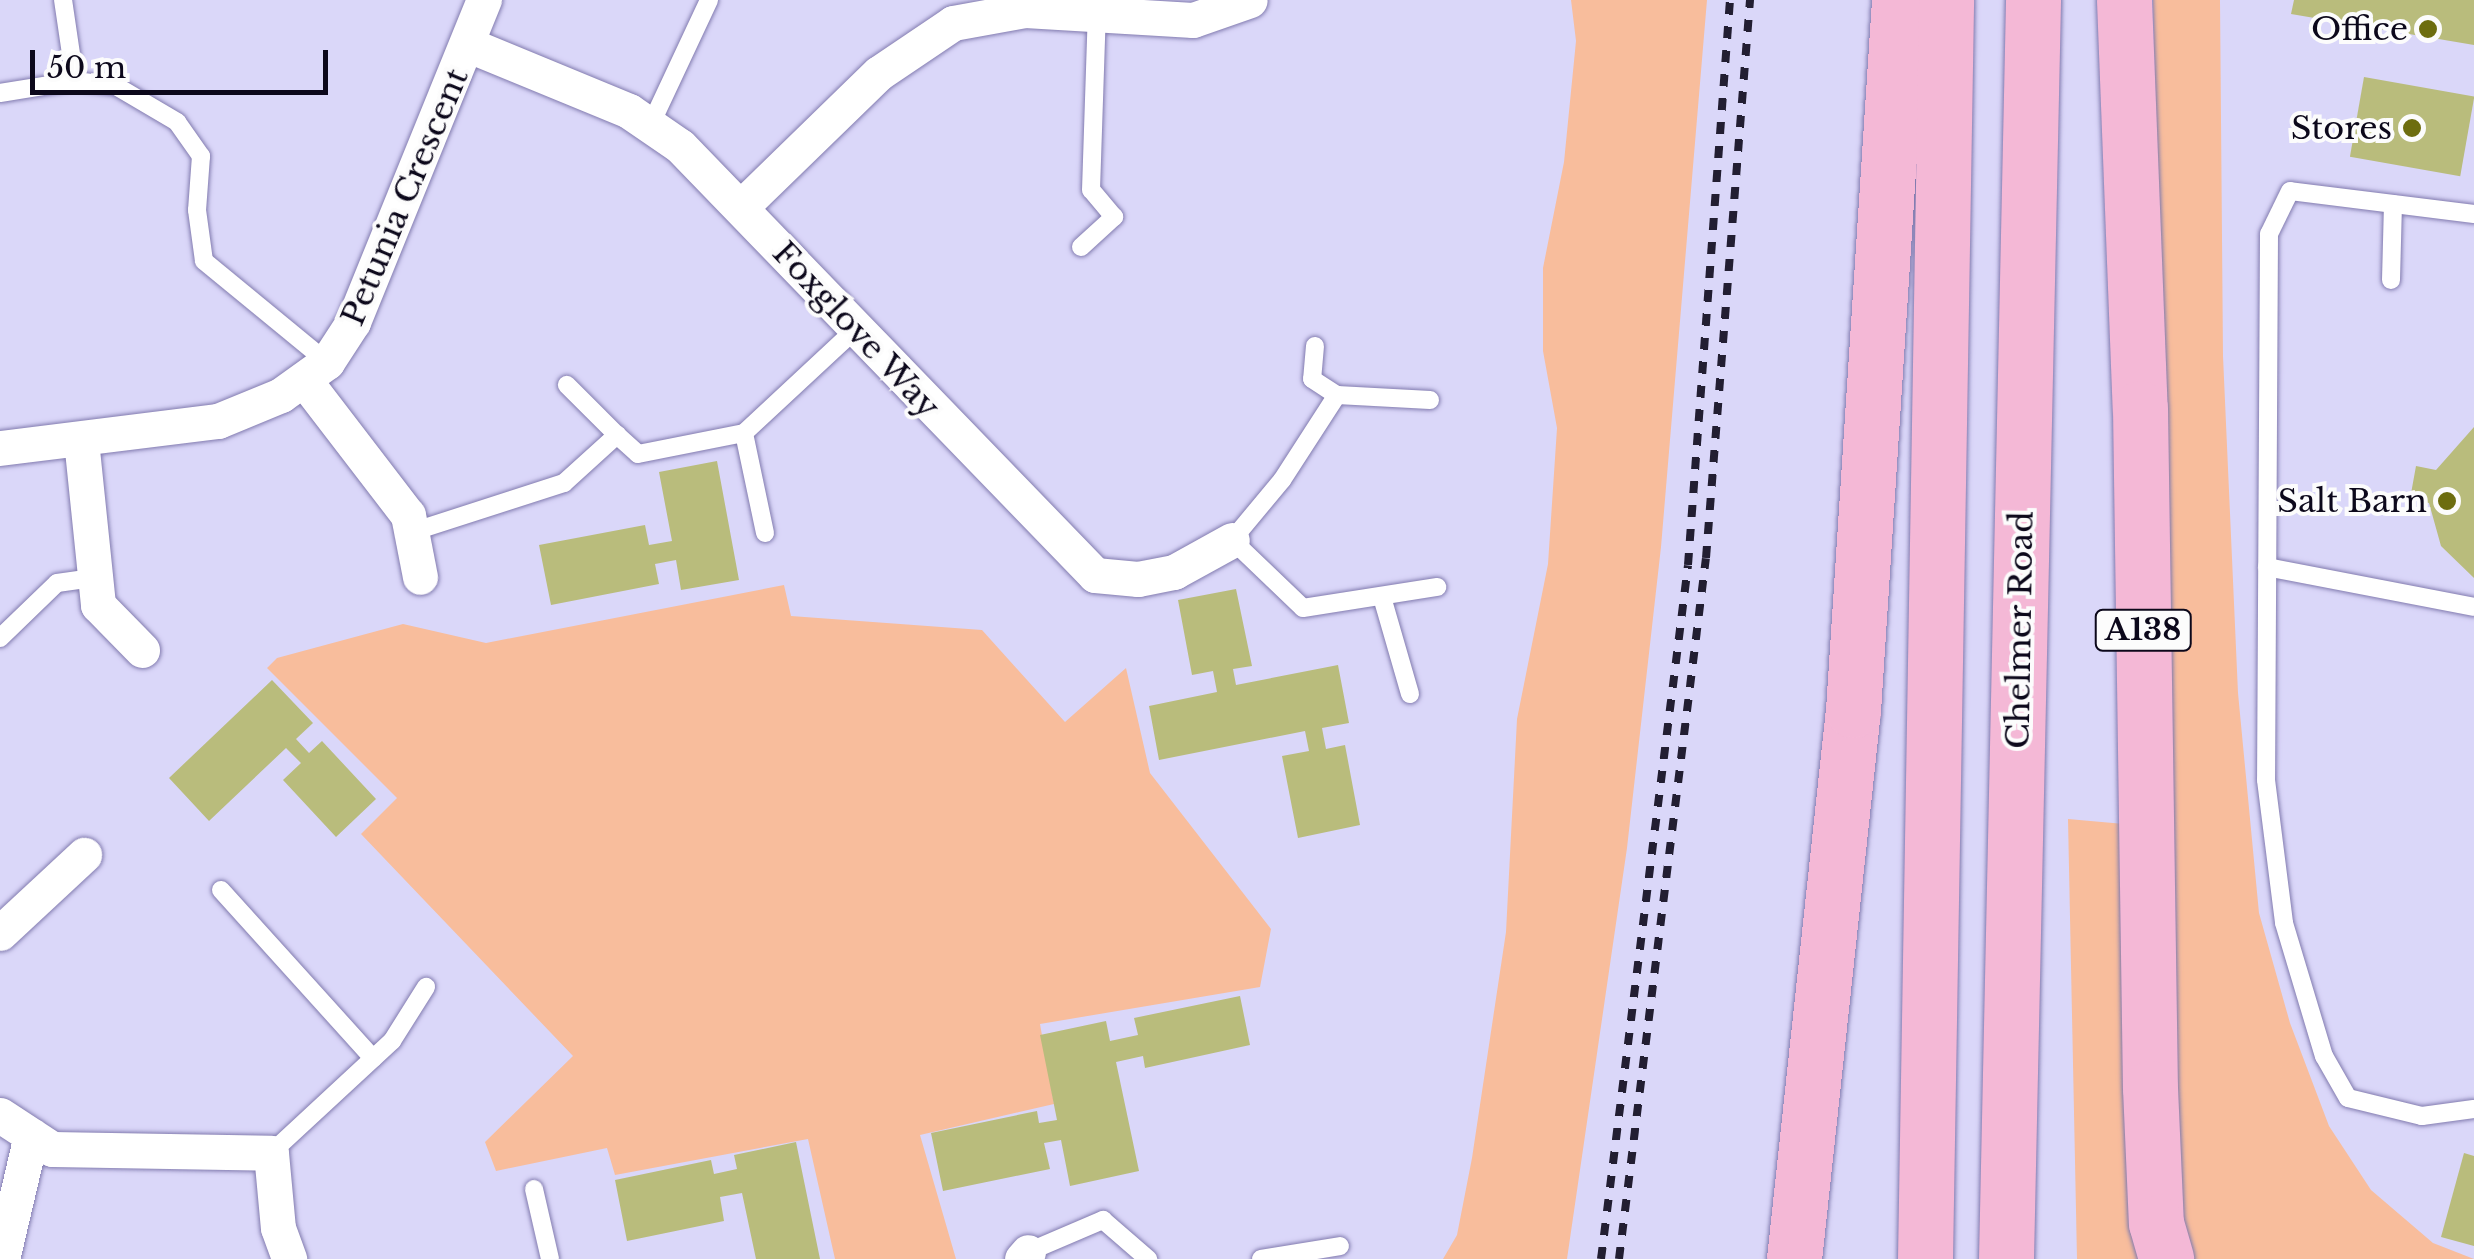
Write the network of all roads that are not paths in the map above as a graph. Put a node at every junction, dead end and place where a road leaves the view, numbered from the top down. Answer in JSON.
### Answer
{"nodes":[{"id":1,"x":62,"y":0,"type":"edge"},
{"id":2,"x":484,"y":0,"type":"edge"},
{"id":3,"x":708,"y":0,"type":"edge"},
{"id":4,"x":1250,"y":0,"type":"edge"},
{"id":5,"x":1900,"y":0,"type":"edge"},
{"id":6,"x":1946,"y":0,"type":"edge"},
{"id":7,"x":2034,"y":0,"type":"edge"},
{"id":8,"x":2124,"y":0,"type":"edge"},
{"id":9,"x":1097,"y":12,"type":"junction"},
{"id":10,"x":469,"y":45,"type":"junction"},
{"id":11,"x":75,"y":82,"type":"junction"},
{"id":12,"x":0,"y":94,"type":"edge"},
{"id":13,"x":652,"y":124,"type":"junction"},
{"id":14,"x":2393,"y":204,"type":"junction"},
{"id":15,"x":741,"y":206,"type":"junction"},
{"id":16,"x":2474,"y":214,"type":"edge"},
{"id":17,"x":1082,"y":247,"type":"dead end"},
{"id":18,"x":2390,"y":280,"type":"dead end"},
{"id":19,"x":855,"y":330,"type":"junction"},
{"id":20,"x":1315,"y":346,"type":"dead end"},
{"id":21,"x":316,"y":371,"type":"junction"},
{"id":22,"x":568,"y":385,"type":"dead end"},
{"id":23,"x":1337,"y":395,"type":"junction"},
{"id":24,"x":1430,"y":400,"type":"dead end"},
{"id":25,"x":744,"y":433,"type":"junction"},
{"id":26,"x":617,"y":435,"type":"junction"},
{"id":27,"x":81,"y":440,"type":"junction"},
{"id":28,"x":0,"y":448,"type":"edge"},
{"id":29,"x":412,"y":532,"type":"junction"},
{"id":30,"x":765,"y":532,"type":"dead end"},
{"id":31,"x":1232,"y":540,"type":"junction"},
{"id":32,"x":2267,"y":566,"type":"junction"},
{"id":33,"x":420,"y":577,"type":"dead end"},
{"id":34,"x":94,"y":578,"type":"junction"},
{"id":35,"x":1437,"y":587,"type":"dead end"},
{"id":36,"x":1382,"y":597,"type":"junction"},
{"id":37,"x":2474,"y":607,"type":"edge"},
{"id":38,"x":0,"y":638,"type":"edge"},
{"id":39,"x":142,"y":650,"type":"dead end"},
{"id":40,"x":1410,"y":694,"type":"dead end"},
{"id":41,"x":84,"y":856,"type":"dead end"},
{"id":42,"x":221,"y":890,"type":"dead end"},
{"id":43,"x":0,"y":933,"type":"edge"},
{"id":44,"x":426,"y":987,"type":"dead end"},
{"id":45,"x":373,"y":1058,"type":"junction"},
{"id":46,"x":2474,"y":1109,"type":"edge"},
{"id":47,"x":0,"y":1115,"type":"edge"},
{"id":48,"x":31,"y":1135,"type":"junction"},
{"id":49,"x":271,"y":1153,"type":"junction"},
{"id":50,"x":534,"y":1189,"type":"dead end"},
{"id":51,"x":1340,"y":1246,"type":"dead end"},
{"id":52,"x":1024,"y":1256,"type":"edge"},
{"id":53,"x":2,"y":1259,"type":"edge"},
{"id":54,"x":289,"y":1259,"type":"edge"},
{"id":55,"x":550,"y":1259,"type":"edge"},
{"id":56,"x":1148,"y":1259,"type":"edge"},
{"id":57,"x":1260,"y":1259,"type":"edge"},
{"id":58,"x":1794,"y":1259,"type":"edge"},
{"id":59,"x":1925,"y":1259,"type":"edge"},
{"id":60,"x":2006,"y":1259,"type":"edge"},
{"id":61,"x":2166,"y":1259,"type":"edge"}],
"edges":[{"from":1,"to":11,"type":"lane"},
{"from":2,"to":10,"type":"street","name":"Petunia Crescent"},
{"from":3,"to":13,"type":"lane"},
{"from":4,"to":9,"type":"street"},
{"from":5,"to":58,"type":"main road"},
{"from":6,"to":59,"type":"main road"},
{"from":7,"to":60,"type":"main road","name":"Chelmer Road"},
{"from":8,"to":61,"type":"main road","number":"A138"},
{"from":9,"to":15,"type":"street"},
{"from":9,"to":17,"type":"lane"},
{"from":10,"to":13,"type":"street","name":"Foxglove Way"},
{"from":10,"to":21,"type":"street","name":"Petunia Crescent"},
{"from":11,"to":12,"type":"lane"},
{"from":11,"to":21,"type":"lane"},
{"from":13,"to":15,"type":"street","name":"Foxglove Way"},
{"from":14,"to":16,"type":"lane"},
{"from":14,"to":18,"type":"lane"},
{"from":14,"to":32,"type":"lane"},
{"from":15,"to":19,"type":"street","name":"Foxglove Way"},
{"from":19,"to":25,"type":"lane"},
{"from":19,"to":31,"type":"street","name":"Foxglove Way"},
{"from":20,"to":23,"type":"lane"},
{"from":21,"to":27,"type":"street"},
{"from":21,"to":29,"type":"street"},
{"from":22,"to":26,"type":"lane"},
{"from":23,"to":24,"type":"lane"},
{"from":23,"to":31,"type":"lane"},
{"from":25,"to":26,"type":"lane"},
{"from":25,"to":30,"type":"lane"},
{"from":26,"to":29,"type":"lane"},
{"from":27,"to":28,"type":"street"},
{"from":27,"to":34,"type":"street"},
{"from":29,"to":33,"type":"street"},
{"from":31,"to":36,"type":"lane"},
{"from":32,"to":37,"type":"lane"},
{"from":32,"to":46,"type":"lane"},
{"from":34,"to":38,"type":"lane"},
{"from":34,"to":39,"type":"street"},
{"from":35,"to":36,"type":"lane"},
{"from":36,"to":40,"type":"lane"},
{"from":41,"to":43,"type":"street"},
{"from":42,"to":45,"type":"lane"},
{"from":44,"to":45,"type":"lane"},
{"from":45,"to":49,"type":"lane"},
{"from":47,"to":48,"type":"street"},
{"from":48,"to":49,"type":"street"},
{"from":48,"to":53,"type":"street"},
{"from":49,"to":54,"type":"street"},
{"from":50,"to":55,"type":"lane"},
{"from":51,"to":57,"type":"lane"},
{"from":52,"to":56,"type":"lane"}]}
